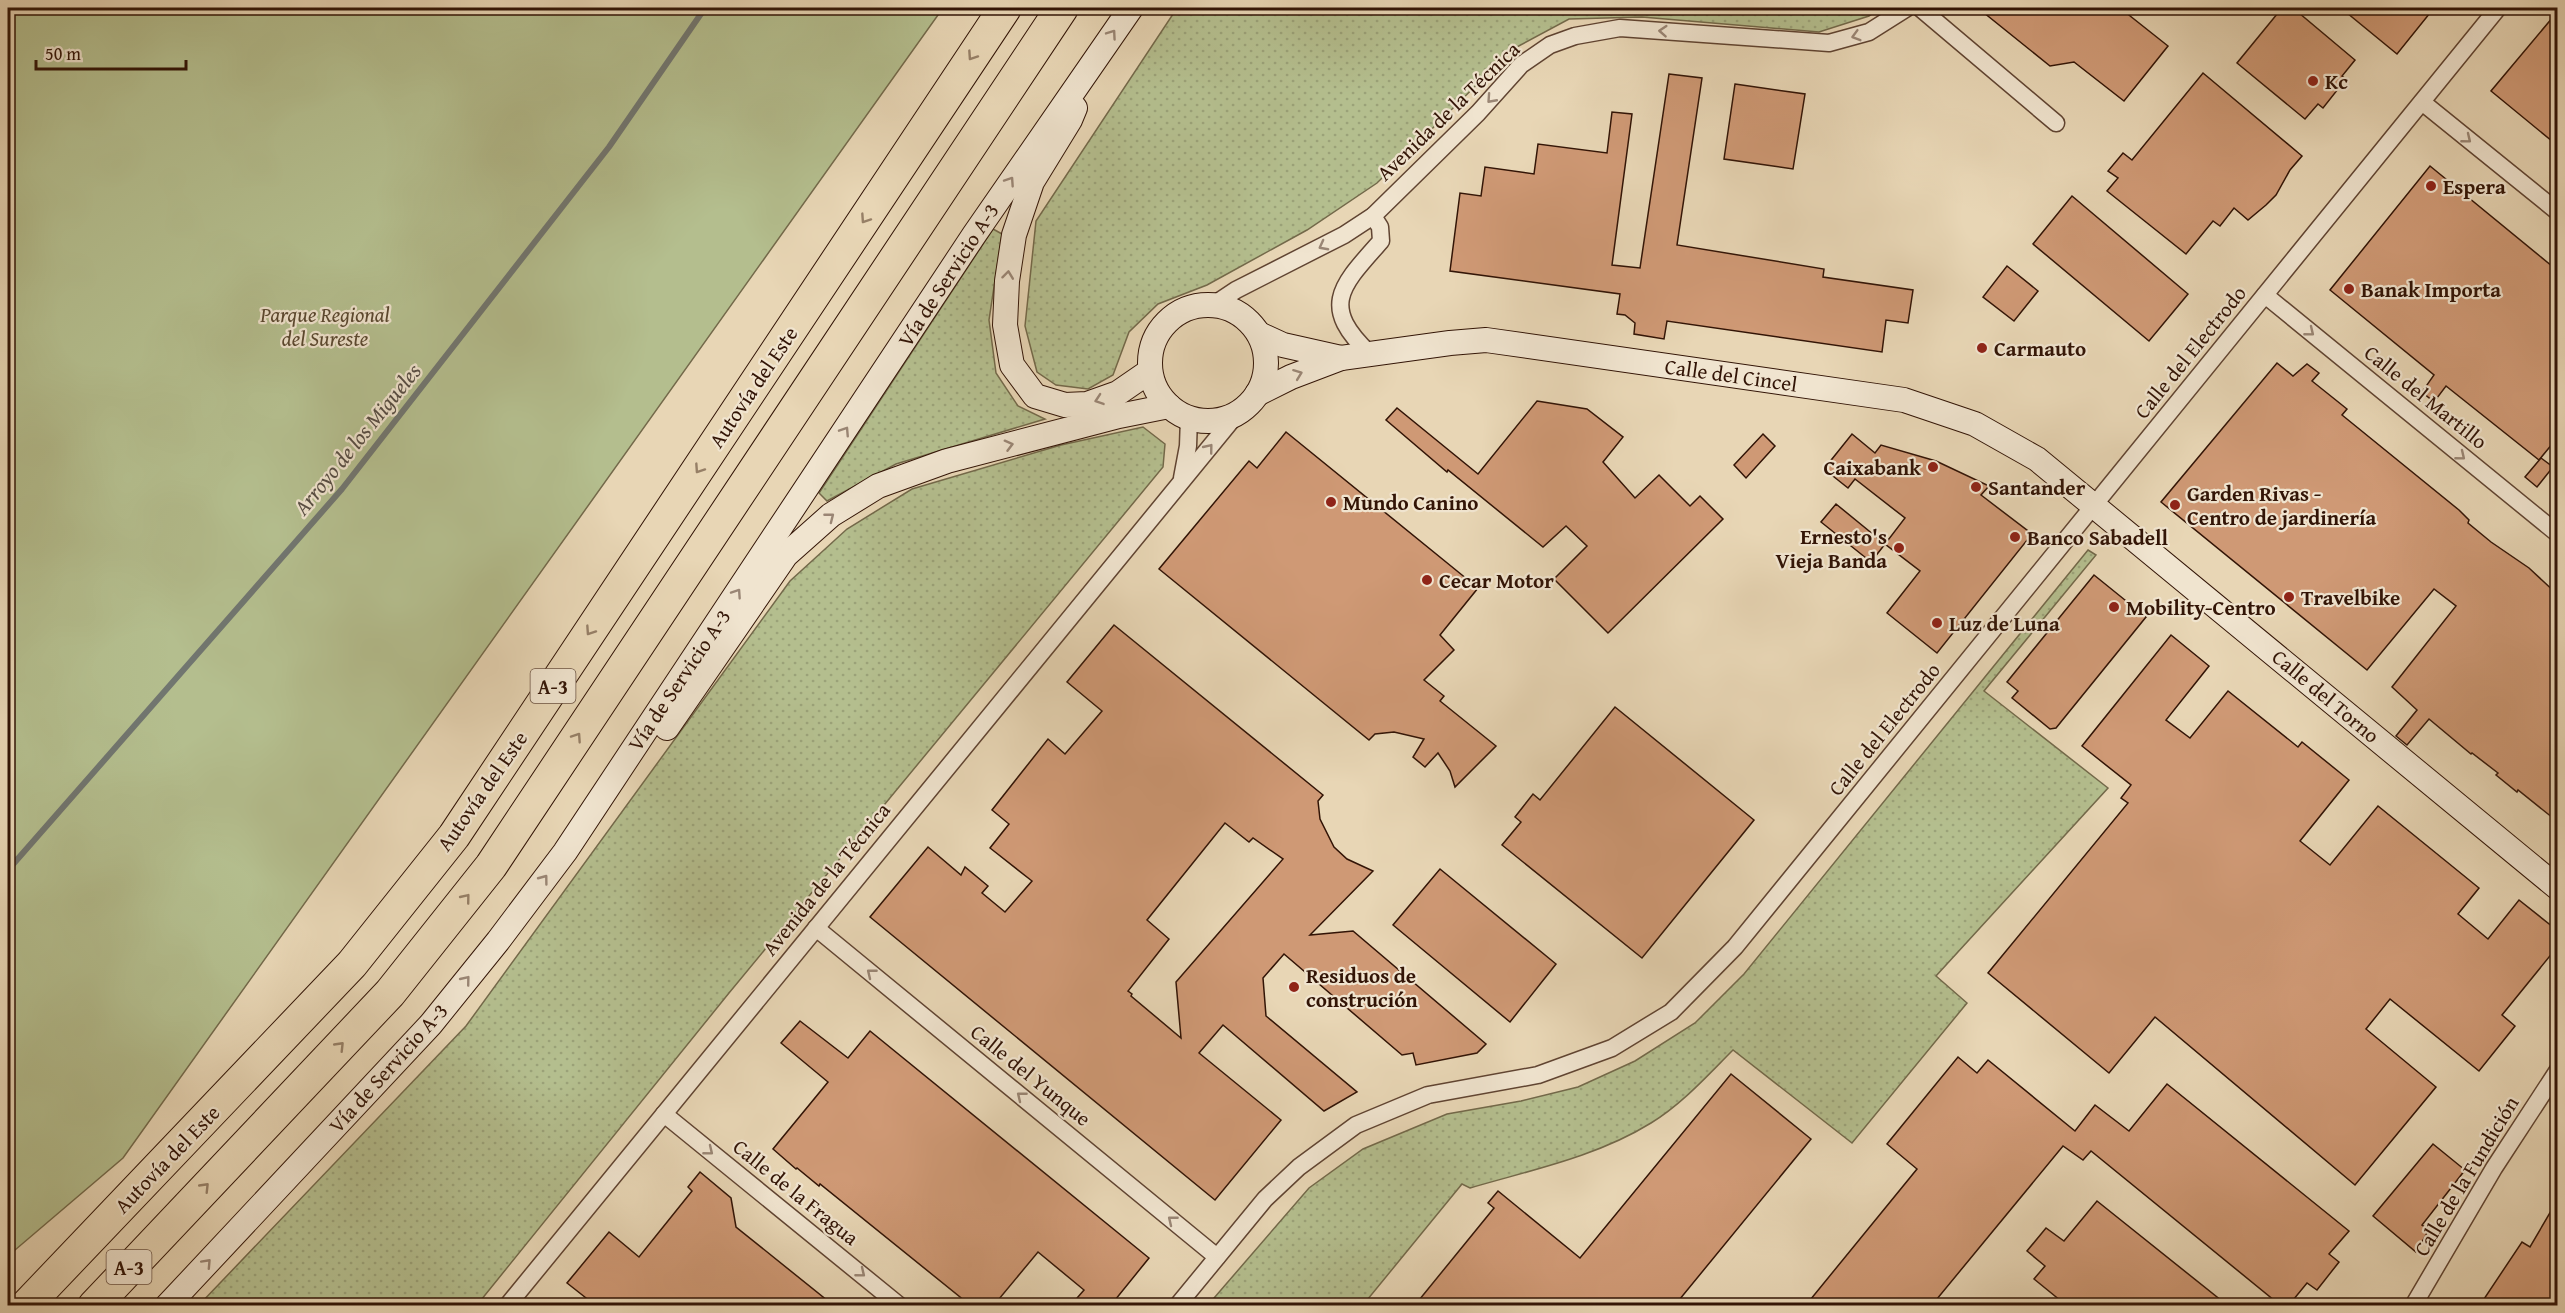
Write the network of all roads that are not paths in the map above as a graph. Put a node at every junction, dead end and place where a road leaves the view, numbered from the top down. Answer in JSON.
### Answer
{"nodes":[{"id":1,"x":1005,"y":8,"type":"edge"},
{"id":2,"x":1062,"y":8,"type":"edge"},
{"id":3,"x":1131,"y":8,"type":"edge"},
{"id":4,"x":1907,"y":8,"type":"edge"},
{"id":5,"x":1920,"y":8,"type":"edge"},
{"id":6,"x":2498,"y":8,"type":"edge"},
{"id":7,"x":1094,"y":60,"type":"junction"},
{"id":8,"x":2422,"y":102,"type":"junction"},
{"id":9,"x":2056,"y":123,"type":"dead end"},
{"id":10,"x":2558,"y":212,"type":"edge"},
{"id":11,"x":1373,"y":216,"type":"junction"},
{"id":12,"x":2265,"y":295,"type":"junction"},
{"id":13,"x":1215,"y":304,"type":"junction"},
{"id":14,"x":1259,"y":334,"type":"junction"},
{"id":15,"x":1370,"y":354,"type":"junction"},
{"id":16,"x":1341,"y":358,"type":"junction"},
{"id":17,"x":1150,"y":371,"type":"junction"},
{"id":18,"x":1257,"y":394,"type":"junction"},
{"id":19,"x":1179,"y":412,"type":"junction"},
{"id":20,"x":1236,"y":415,"type":"junction"},
{"id":21,"x":1182,"y":482,"type":"junction"},
{"id":22,"x":2095,"y":505,"type":"junction"},
{"id":23,"x":2558,"y":534,"type":"edge"},
{"id":24,"x":565,"y":852,"type":"junction"},
{"id":25,"x":2558,"y":888,"type":"edge"},
{"id":26,"x":816,"y":928,"type":"junction"},
{"id":27,"x":2558,"y":1070,"type":"edge"},
{"id":28,"x":664,"y":1114,"type":"junction"},
{"id":29,"x":1217,"y":1257,"type":"junction"},
{"id":30,"x":515,"y":1303,"type":"edge"},
{"id":31,"x":26,"y":1305,"type":"edge"},
{"id":32,"x":94,"y":1305,"type":"edge"},
{"id":33,"x":167,"y":1305,"type":"edge"},
{"id":34,"x":900,"y":1305,"type":"edge"},
{"id":35,"x":1177,"y":1305,"type":"edge"},
{"id":36,"x":2414,"y":1305,"type":"edge"}],
"edges":[{"from":1,"to":31,"type":"highway","name":"Autovía del Este","number":"A-3","one_way":true},
{"from":32,"to":2,"type":"highway","number":"A-3","one_way":true},
{"from":7,"to":3,"type":"main road","name":"Vía de Servicio A-3","one_way":true},
{"from":4,"to":11,"type":"street","name":"Avenida de la Técnica","one_way":true},
{"from":5,"to":9,"type":"street"},
{"from":6,"to":8,"type":"street","name":"Calle del Electrodo"},
{"from":17,"to":7,"type":"main road","one_way":true},
{"from":24,"to":7,"type":"main road","name":"Vía de Servicio A-3","one_way":true},
{"from":8,"to":10,"type":"street","one_way":true},
{"from":8,"to":12,"type":"street","name":"Calle del Electrodo"},
{"from":11,"to":13,"type":"street","name":"Avenida de la Técnica","one_way":true},
{"from":11,"to":15,"type":"street"},
{"from":12,"to":22,"type":"street","name":"Calle del Electrodo"},
{"from":12,"to":23,"type":"street","name":"Calle del Martillo","one_way":true},
{"from":13,"to":14,"type":"main road"},
{"from":13,"to":17,"type":"main road"},
{"from":14,"to":16,"type":"main road"},
{"from":14,"to":18,"type":"main road"},
{"from":15,"to":16,"type":"main road","name":"Calle del Cincel"},
{"from":15,"to":22,"type":"main road","name":"Calle del Cincel"},
{"from":18,"to":16,"type":"main road","one_way":true},
{"from":17,"to":19,"type":"main road"},
{"from":18,"to":20,"type":"main road"},
{"from":19,"to":20,"type":"main road"},
{"from":19,"to":21,"type":"street","name":"Avenida de la Técnica"},
{"from":24,"to":19,"type":"main road","one_way":true},
{"from":21,"to":20,"type":"street","name":"Avenida de la Técnica","one_way":true},
{"from":21,"to":26,"type":"street","name":"Avenida de la Técnica"},
{"from":22,"to":25,"type":"main road","name":"Calle del Torno"},
{"from":22,"to":29,"type":"street","name":"Calle del Electrodo"},
{"from":33,"to":24,"type":"main road","name":"Vía de Servicio A-3","one_way":true},
{"from":26,"to":28,"type":"street","name":"Avenida de la Técnica"},
{"from":29,"to":26,"type":"street","name":"Calle del Yunque","one_way":true},
{"from":27,"to":36,"type":"street","name":"Calle de la Fundición"},
{"from":28,"to":30,"type":"street","name":"Avenida de la Técnica"},
{"from":28,"to":34,"type":"street","name":"Calle de la Fragua","one_way":true},
{"from":29,"to":35,"type":"street","name":"Calle del Electrodo"}]}
